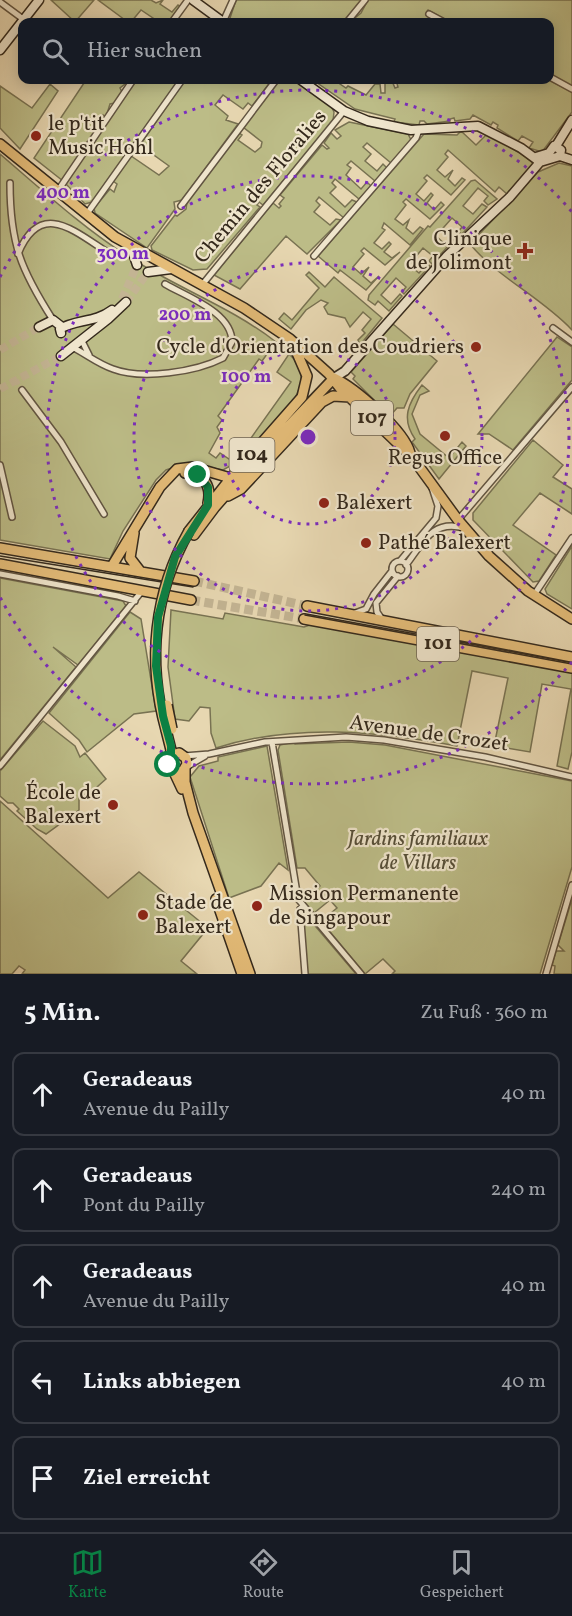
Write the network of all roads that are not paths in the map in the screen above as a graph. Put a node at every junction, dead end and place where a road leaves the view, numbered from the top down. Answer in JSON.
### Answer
{"nodes":[{"id":1,"x":39,"y":0,"type":"edge"},
{"id":2,"x":188,"y":0,"type":"edge"},
{"id":3,"x":193,"y":0,"type":"edge"},
{"id":4,"x":233,"y":0,"type":"edge"},
{"id":5,"x":365,"y":0,"type":"edge"},
{"id":6,"x":0,"y":2,"type":"edge"},
{"id":7,"x":429,"y":14,"type":"dead end"},
{"id":8,"x":22,"y":18,"type":"edge"},
{"id":9,"x":24,"y":18,"type":"edge"},
{"id":10,"x":175,"y":18,"type":"edge"},
{"id":11,"x":218,"y":18,"type":"edge"},
{"id":12,"x":225,"y":18,"type":"edge"},
{"id":13,"x":350,"y":18,"type":"edge"},
{"id":14,"x":436,"y":18,"type":"edge"},
{"id":15,"x":18,"y":26,"type":"edge"},
{"id":16,"x":0,"y":50,"type":"edge"},
{"id":17,"x":554,"y":80,"type":"edge"},
{"id":18,"x":131,"y":84,"type":"edge"},
{"id":19,"x":179,"y":84,"type":"edge"},
{"id":20,"x":273,"y":84,"type":"edge"},
{"id":21,"x":307,"y":84,"type":"edge"},
{"id":22,"x":572,"y":89,"type":"edge"},
{"id":23,"x":345,"y":111,"type":"junction"},
{"id":24,"x":572,"y":120,"type":"edge"},
{"id":25,"x":419,"y":130,"type":"junction"},
{"id":26,"x":0,"y":144,"type":"edge"},
{"id":27,"x":554,"y":153,"type":"junction"},
{"id":28,"x":538,"y":160,"type":"junction"},
{"id":29,"x":572,"y":160,"type":"edge"},
{"id":30,"x":10,"y":183,"type":"dead end"},
{"id":31,"x":57,"y":192,"type":"junction"},
{"id":32,"x":181,"y":206,"type":"dead end"},
{"id":33,"x":86,"y":215,"type":"junction"},
{"id":34,"x":131,"y":247,"type":"junction"},
{"id":35,"x":107,"y":252,"type":"dead end"},
{"id":36,"x":18,"y":255,"type":"junction"},
{"id":37,"x":314,"y":256,"type":"dead end"},
{"id":38,"x":137,"y":265,"type":"tunnel mouth"},
{"id":39,"x":171,"y":270,"type":"junction"},
{"id":40,"x":148,"y":272,"type":"dead end"},
{"id":41,"x":165,"y":284,"type":"dead end"},
{"id":42,"x":202,"y":285,"type":"junction"},
{"id":43,"x":53,"y":320,"type":"junction"},
{"id":44,"x":39,"y":327,"type":"tunnel mouth"},
{"id":45,"x":553,"y":328,"type":"dead end"},
{"id":46,"x":65,"y":330,"type":"junction"},
{"id":47,"x":290,"y":339,"type":"junction"},
{"id":48,"x":82,"y":341,"type":"junction"},
{"id":49,"x":572,"y":342,"type":"edge"},
{"id":50,"x":72,"y":347,"type":"junction"},
{"id":51,"x":90,"y":355,"type":"junction"},
{"id":52,"x":61,"y":356,"type":"tunnel mouth"},
{"id":53,"x":334,"y":378,"type":"junction"},
{"id":54,"x":572,"y":387,"type":"edge"},
{"id":55,"x":22,"y":390,"type":"tunnel mouth"},
{"id":56,"x":350,"y":397,"type":"junction"},
{"id":57,"x":412,"y":457,"type":"junction"},
{"id":58,"x":0,"y":465,"type":"edge"},
{"id":59,"x":168,"y":477,"type":"junction"},
{"id":60,"x":230,"y":479,"type":"junction"},
{"id":61,"x":431,"y":484,"type":"junction"},
{"id":62,"x":214,"y":505,"type":"junction"},
{"id":63,"x":104,"y":514,"type":"dead end"},
{"id":64,"x":12,"y":518,"type":"dead end"},
{"id":65,"x":458,"y":520,"type":"junction"},
{"id":66,"x":136,"y":525,"type":"junction"},
{"id":67,"x":465,"y":529,"type":"junction"},
{"id":68,"x":572,"y":538,"type":"edge"},
{"id":69,"x":0,"y":548,"type":"edge"},
{"id":70,"x":400,"y":561,"type":"junction"},
{"id":71,"x":0,"y":564,"type":"edge"},
{"id":72,"x":406,"y":565,"type":"junction"},
{"id":73,"x":112,"y":566,"type":"junction"},
{"id":74,"x":140,"y":571,"type":"junction"},
{"id":75,"x":392,"y":571,"type":"junction"},
{"id":76,"x":0,"y":574,"type":"edge"},
{"id":77,"x":398,"y":576,"type":"junction"},
{"id":78,"x":194,"y":581,"type":"tunnel mouth"},
{"id":79,"x":142,"y":591,"type":"junction"},
{"id":80,"x":534,"y":595,"type":"junction"},
{"id":81,"x":191,"y":600,"type":"tunnel mouth"},
{"id":82,"x":135,"y":601,"type":"junction"},
{"id":83,"x":307,"y":606,"type":"tunnel mouth"},
{"id":84,"x":351,"y":614,"type":"junction"},
{"id":85,"x":304,"y":619,"type":"tunnel mouth"},
{"id":86,"x":572,"y":620,"type":"edge"},
{"id":87,"x":384,"y":622,"type":"junction"},
{"id":88,"x":572,"y":657,"type":"edge"},
{"id":89,"x":572,"y":668,"type":"edge"},
{"id":90,"x":272,"y":742,"type":"junction"},
{"id":91,"x":209,"y":754,"type":"junction"},
{"id":92,"x":179,"y":755,"type":"junction"},
{"id":93,"x":0,"y":765,"type":"edge"},
{"id":94,"x":186,"y":768,"type":"junction"},
{"id":95,"x":174,"y":772,"type":"junction"},
{"id":96,"x":572,"y":777,"type":"edge"},
{"id":97,"x":572,"y":885,"type":"edge"},
{"id":98,"x":303,"y":906,"type":"junction"},
{"id":99,"x":247,"y":974,"type":"edge"},
{"id":100,"x":305,"y":974,"type":"edge"},
{"id":101,"x":361,"y":974,"type":"edge"},
{"id":102,"x":546,"y":974,"type":"edge"}],
"edges":[{"from":1,"to":9,"type":"street"},
{"from":2,"to":10,"type":"street"},
{"from":3,"to":11,"type":"street"},
{"from":4,"to":12,"type":"street"},
{"from":5,"to":13,"type":"street"},
{"from":6,"to":8,"type":"street"},
{"from":7,"to":14,"type":"street"},
{"from":15,"to":16,"type":"street"},
{"from":17,"to":22,"type":"street"},
{"from":18,"to":31,"type":"street"},
{"from":19,"to":33,"type":"street"},
{"from":20,"to":32,"type":"street"},
{"from":21,"to":23,"type":"street"},
{"from":23,"to":25,"type":"street"},
{"from":23,"to":42,"type":"street","name":"Chemin des Floralies"},
{"from":24,"to":27,"type":"street"},
{"from":25,"to":28,"type":"street"},
{"from":25,"to":37,"type":"street"},
{"from":26,"to":31,"type":"main road","number":"107"},
{"from":27,"to":28,"type":"street"},
{"from":27,"to":29,"type":"street"},
{"from":28,"to":53,"type":"street"},
{"from":30,"to":36,"type":"street"},
{"from":31,"to":33,"type":"main road","number":"107"},
{"from":33,"to":34,"type":"main road","number":"107"},
{"from":34,"to":38,"type":"street"},
{"from":34,"to":39,"type":"main road","number":"107"},
{"from":35,"to":36,"type":"street"},
{"from":36,"to":43,"type":"street"},
{"from":39,"to":40,"type":"street"},
{"from":39,"to":42,"type":"main road","number":"107"},
{"from":41,"to":51,"type":"street"},
{"from":42,"to":47,"type":"main road","number":"107"},
{"from":43,"to":44,"type":"street"},
{"from":43,"to":46,"type":"street"},
{"from":45,"to":49,"type":"street"},
{"from":46,"to":48,"type":"street"},
{"from":46,"to":48,"type":"street"},
{"from":46,"to":50,"type":"street"},
{"from":47,"to":53,"type":"main road","number":"107"},
{"from":47,"to":60,"type":"main road","number":"104"},
{"from":48,"to":50,"type":"street"},
{"from":48,"to":51,"type":"street"},
{"from":50,"to":51,"type":"street"},
{"from":50,"to":52,"type":"street"},
{"from":53,"to":56,"type":"main road","number":"107"},
{"from":53,"to":57,"type":"main road","number":"107"},
{"from":53,"to":62,"type":"main road","number":"104"},
{"from":54,"to":65,"type":"street"},
{"from":55,"to":63,"type":"street"},
{"from":56,"to":57,"type":"main road","number":"107"},
{"from":56,"to":62,"type":"main road","number":"104"},
{"from":57,"to":61,"type":"main road","number":"107"},
{"from":58,"to":64,"type":"street"},
{"from":59,"to":60,"type":"main road"},
{"from":59,"to":62,"type":"main road"},
{"from":59,"to":66,"type":"main road"},
{"from":60,"to":62,"type":"main road","number":"104"},
{"from":61,"to":65,"type":"main road","number":"107"},
{"from":61,"to":70,"type":"street"},
{"from":62,"to":92,"type":"main road","number":"104","bridge":true},
{"from":65,"to":67,"type":"main road","number":"107"},
{"from":66,"to":73,"type":"main road"},
{"from":66,"to":74,"type":"main road"},
{"from":67,"to":72,"type":"street"},
{"from":67,"to":80,"type":"main road","number":"107"},
{"from":68,"to":80,"type":"street"},
{"from":69,"to":73,"type":"main road"},
{"from":70,"to":72,"type":"street"},
{"from":70,"to":75,"type":"street"},
{"from":71,"to":79,"type":"main road"},
{"from":72,"to":77,"type":"street"},
{"from":73,"to":74,"type":"main road"},
{"from":74,"to":78,"type":"main road"},
{"from":75,"to":77,"type":"street"},
{"from":75,"to":84,"type":"street"},
{"from":76,"to":82,"type":"street"},
{"from":77,"to":87,"type":"street"},
{"from":79,"to":81,"type":"main road"},
{"from":79,"to":82,"type":"street"},
{"from":80,"to":86,"type":"main road","number":"107"},
{"from":82,"to":93,"type":"street"},
{"from":83,"to":84,"type":"main road","number":"101"},
{"from":84,"to":87,"type":"main road","number":"101"},
{"from":85,"to":89,"type":"main road","number":"101"},
{"from":87,"to":88,"type":"main road","number":"101"},
{"from":90,"to":91,"type":"street","name":"Avenue de Crozet"},
{"from":90,"to":96,"type":"street","name":"Avenue de Crozet"},
{"from":90,"to":98,"type":"street"},
{"from":91,"to":92,"type":"street","name":"Avenue de Crozet"},
{"from":91,"to":94,"type":"street","name":"Avenue de Crozet"},
{"from":92,"to":94,"type":"main road"},
{"from":92,"to":95,"type":"main road"},
{"from":94,"to":95,"type":"main road"},
{"from":94,"to":99,"type":"main road"},
{"from":95,"to":99,"type":"main road"},
{"from":97,"to":102,"type":"street"},
{"from":98,"to":100,"type":"street"},
{"from":98,"to":101,"type":"street"}]}
